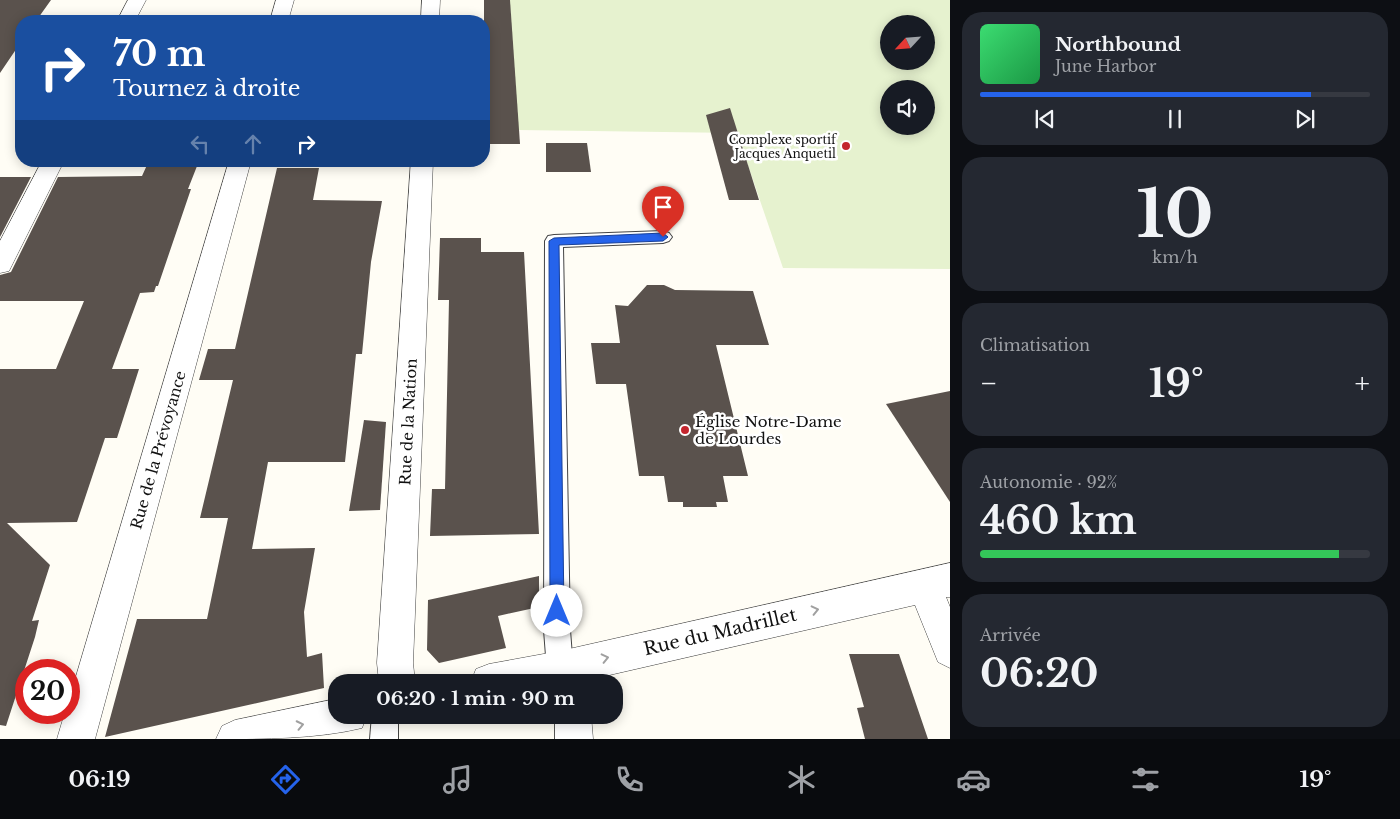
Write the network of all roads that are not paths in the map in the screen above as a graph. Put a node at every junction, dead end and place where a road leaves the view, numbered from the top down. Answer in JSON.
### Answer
{"nodes":[{"id":1,"x":137,"y":0,"type":"edge"},
{"id":2,"x":285,"y":0,"type":"edge"},
{"id":3,"x":431,"y":0,"type":"edge"},
{"id":4,"x":129,"y":15,"type":"edge"},
{"id":5,"x":281,"y":15,"type":"edge"},
{"id":6,"x":430,"y":15,"type":"edge"},
{"id":7,"x":50,"y":167,"type":"edge"},
{"id":8,"x":238,"y":167,"type":"edge"},
{"id":9,"x":422,"y":167,"type":"edge"},
{"id":10,"x":663,"y":237,"type":"dead end"},
{"id":11,"x":0,"y":264,"type":"edge"},
{"id":12,"x":937,"y":583,"type":"edge"},
{"id":13,"x":950,"y":650,"type":"edge"},
{"id":14,"x":567,"y":672,"type":"edge"},
{"id":15,"x":396,"y":674,"type":"edge"},
{"id":16,"x":551,"y":674,"type":"edge"},
{"id":17,"x":328,"y":719,"type":"edge"},
{"id":18,"x":385,"y":724,"type":"edge"},
{"id":19,"x":573,"y":724,"type":"edge"},
{"id":20,"x":76,"y":739,"type":"edge"},
{"id":21,"x":235,"y":739,"type":"edge"},
{"id":22,"x":384,"y":739,"type":"edge"},
{"id":23,"x":574,"y":739,"type":"edge"}],
"edges":[{"from":1,"to":4,"type":"street"},
{"from":2,"to":5,"type":"street"},
{"from":3,"to":6,"type":"street"},
{"from":7,"to":11,"type":"street"},
{"from":8,"to":20,"type":"street","name":"Rue de la Prévoyance"},
{"from":9,"to":15,"type":"street","name":"Rue de la Nation"},
{"from":10,"to":14,"type":"lane"},
{"from":12,"to":13,"type":"street"},
{"from":14,"to":12,"type":"street","name":"Rue du Madrillet","one_way":true},
{"from":14,"to":16,"type":"street","name":"Rue du Madrillet"},
{"from":21,"to":17,"type":"street","one_way":true},
{"from":18,"to":22,"type":"lane"},
{"from":19,"to":23,"type":"street"}]}
